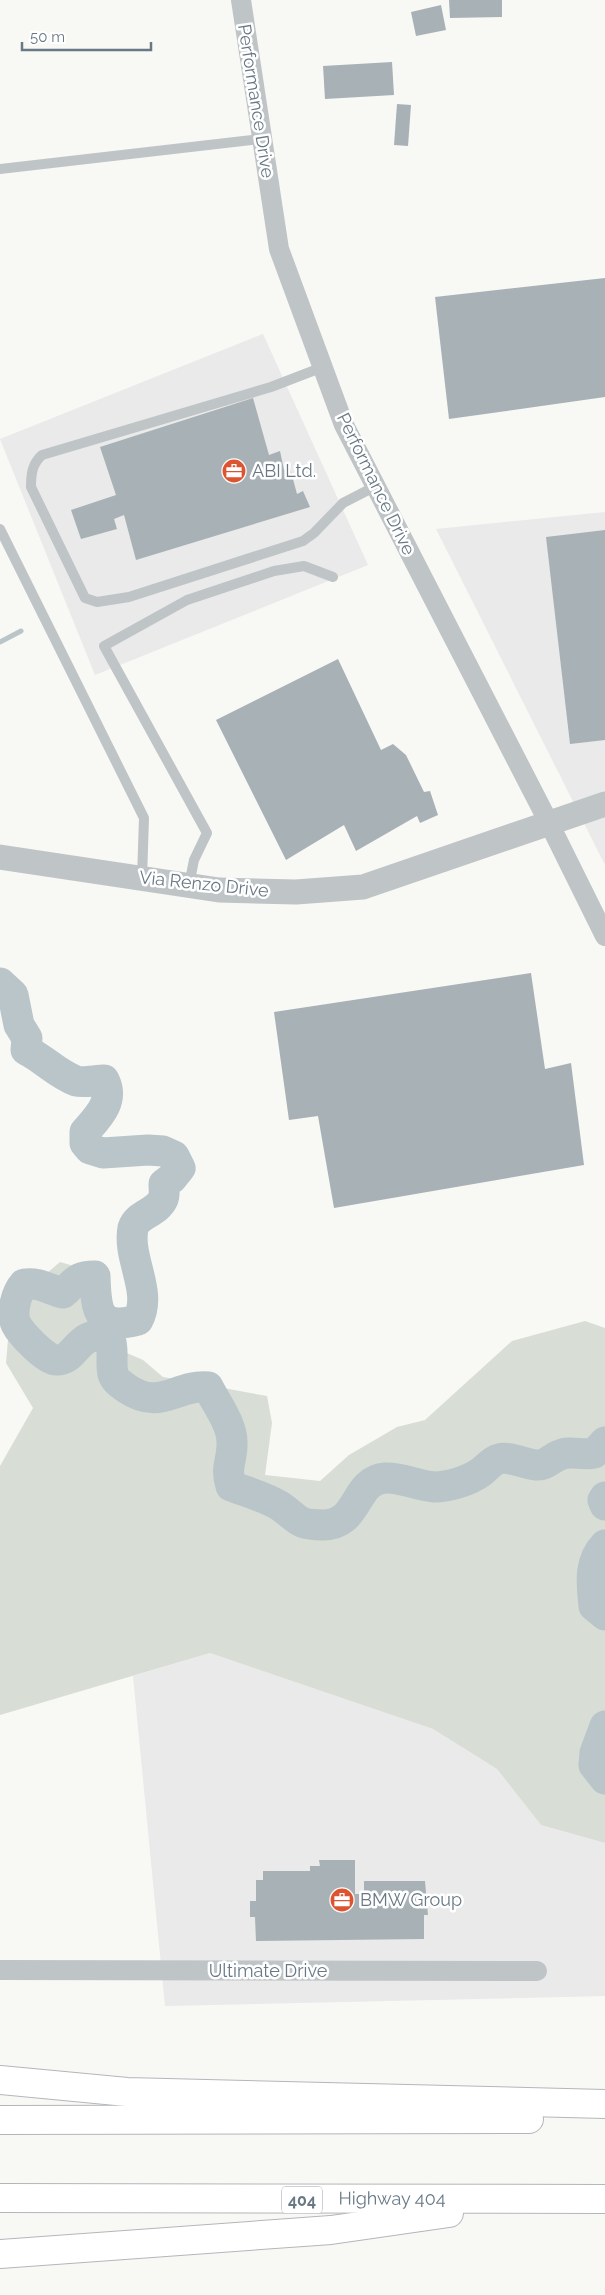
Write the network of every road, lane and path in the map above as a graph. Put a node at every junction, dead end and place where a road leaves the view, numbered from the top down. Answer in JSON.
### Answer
{"nodes":[{"id":1,"x":241,"y":0,"type":"edge"},
{"id":2,"x":261,"y":138,"type":"junction"},
{"id":3,"x":0,"y":169,"type":"edge"},
{"id":4,"x":323,"y":367,"type":"junction"},
{"id":5,"x":376,"y":486,"type":"junction"},
{"id":6,"x":0,"y":529,"type":"edge"},
{"id":7,"x":333,"y":577,"type":"dead end"},
{"id":8,"x":605,"y":804,"type":"edge"},
{"id":9,"x":549,"y":823,"type":"junction"},
{"id":10,"x":0,"y":857,"type":"edge"},
{"id":11,"x":142,"y":878,"type":"junction"},
{"id":12,"x":188,"y":885,"type":"junction"},
{"id":13,"x":605,"y":936,"type":"edge"},
{"id":14,"x":0,"y":1970,"type":"edge"},
{"id":15,"x":537,"y":1971,"type":"dead end"},
{"id":16,"x":0,"y":2080,"type":"edge"},
{"id":17,"x":605,"y":2104,"type":"edge"},
{"id":18,"x":605,"y":2119,"type":"edge"},
{"id":19,"x":0,"y":2120,"type":"edge"},
{"id":20,"x":0,"y":2198,"type":"edge"},
{"id":21,"x":548,"y":2199,"type":"junction"},
{"id":22,"x":605,"y":2199,"type":"edge"},
{"id":23,"x":0,"y":2254,"type":"edge"}],
"edges":[{"from":1,"to":2,"type":"street","name":"Performance Drive"},
{"from":2,"to":3,"type":"lane"},
{"from":2,"to":4,"type":"street","name":"Performance Drive"},
{"from":4,"to":5,"type":"street","name":"Performance Drive"},
{"from":4,"to":5,"type":"lane"},
{"from":5,"to":9,"type":"street","name":"Performance Drive"},
{"from":6,"to":11,"type":"lane"},
{"from":7,"to":12,"type":"lane"},
{"from":8,"to":9,"type":"street","name":"Via Renzo Drive"},
{"from":9,"to":12,"type":"street","name":"Via Renzo Drive"},
{"from":9,"to":13,"type":"street","name":"Performance Drive"},
{"from":10,"to":11,"type":"street","name":"Via Renzo Drive"},
{"from":11,"to":12,"type":"street","name":"Via Renzo Drive"},
{"from":14,"to":15,"type":"street","name":"Ultimate Drive"},
{"from":16,"to":17,"type":"highway"},
{"from":18,"to":19,"type":"highway"},
{"from":20,"to":21,"type":"highway","name":"Highway 404","number":"404"},
{"from":21,"to":22,"type":"highway","name":"Highway 404","number":"404"},
{"from":21,"to":23,"type":"highway"}]}
